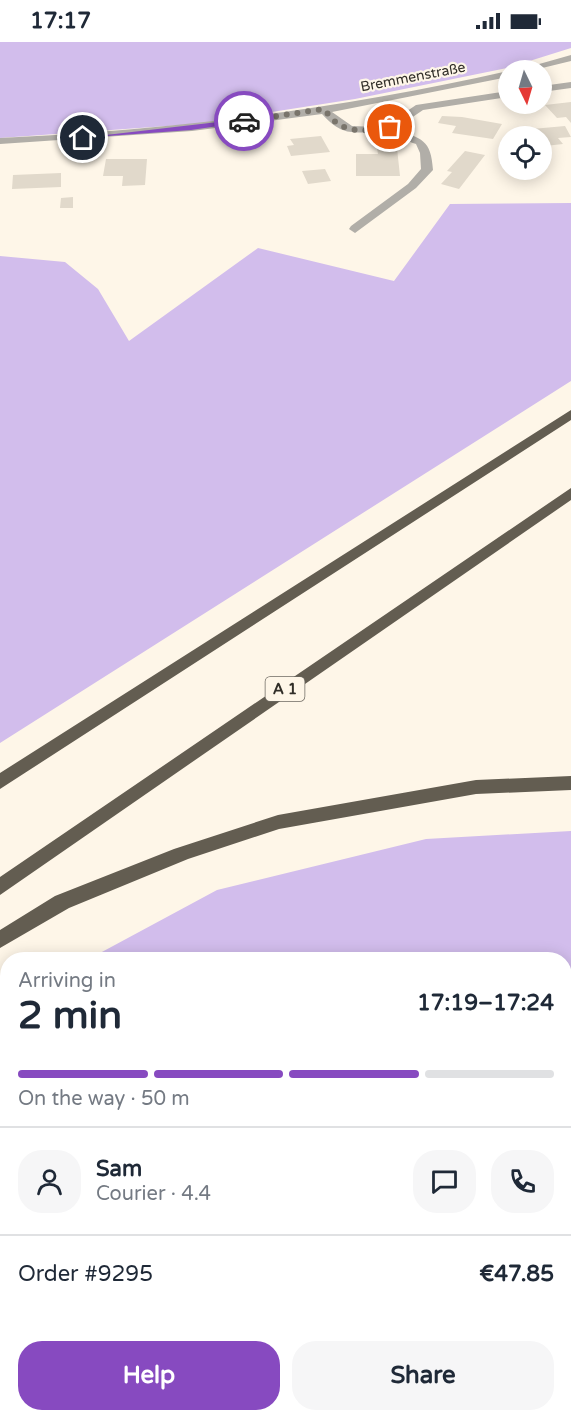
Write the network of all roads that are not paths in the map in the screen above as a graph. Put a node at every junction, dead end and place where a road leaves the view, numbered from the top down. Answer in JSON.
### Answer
{"nodes":[{"id":1,"x":571,"y":58,"type":"edge"},
{"id":2,"x":552,"y":63,"type":"edge"},
{"id":3,"x":498,"y":76,"type":"edge"},
{"id":4,"x":571,"y":85,"type":"edge"},
{"id":5,"x":552,"y":88,"type":"edge"},
{"id":6,"x":498,"y":95,"type":"edge"},
{"id":7,"x":323,"y":109,"type":"junction"},
{"id":8,"x":383,"y":128,"type":"junction"},
{"id":9,"x":0,"y":141,"type":"edge"},
{"id":10,"x":355,"y":229,"type":"dead end"},
{"id":11,"x":571,"y":414,"type":"edge"},
{"id":12,"x":571,"y":493,"type":"edge"},
{"id":13,"x":0,"y":782,"type":"edge"},
{"id":14,"x":571,"y":783,"type":"edge"},
{"id":15,"x":0,"y":886,"type":"edge"},
{"id":16,"x":0,"y":940,"type":"edge"}],
"edges":[{"from":1,"to":2,"type":"street"},
{"from":3,"to":7,"type":"street","name":"Bremmenstraße"},
{"from":4,"to":5,"type":"street"},
{"from":6,"to":8,"type":"street","name":"Bremmenstraße"},
{"from":7,"to":8,"type":"street"},
{"from":7,"to":9,"type":"street","name":"Bremmenstraße"},
{"from":8,"to":10,"type":"street"},
{"from":11,"to":13,"type":"highway"},
{"from":12,"to":15,"type":"highway","number":"A 1"},
{"from":14,"to":16,"type":"highway"}]}
